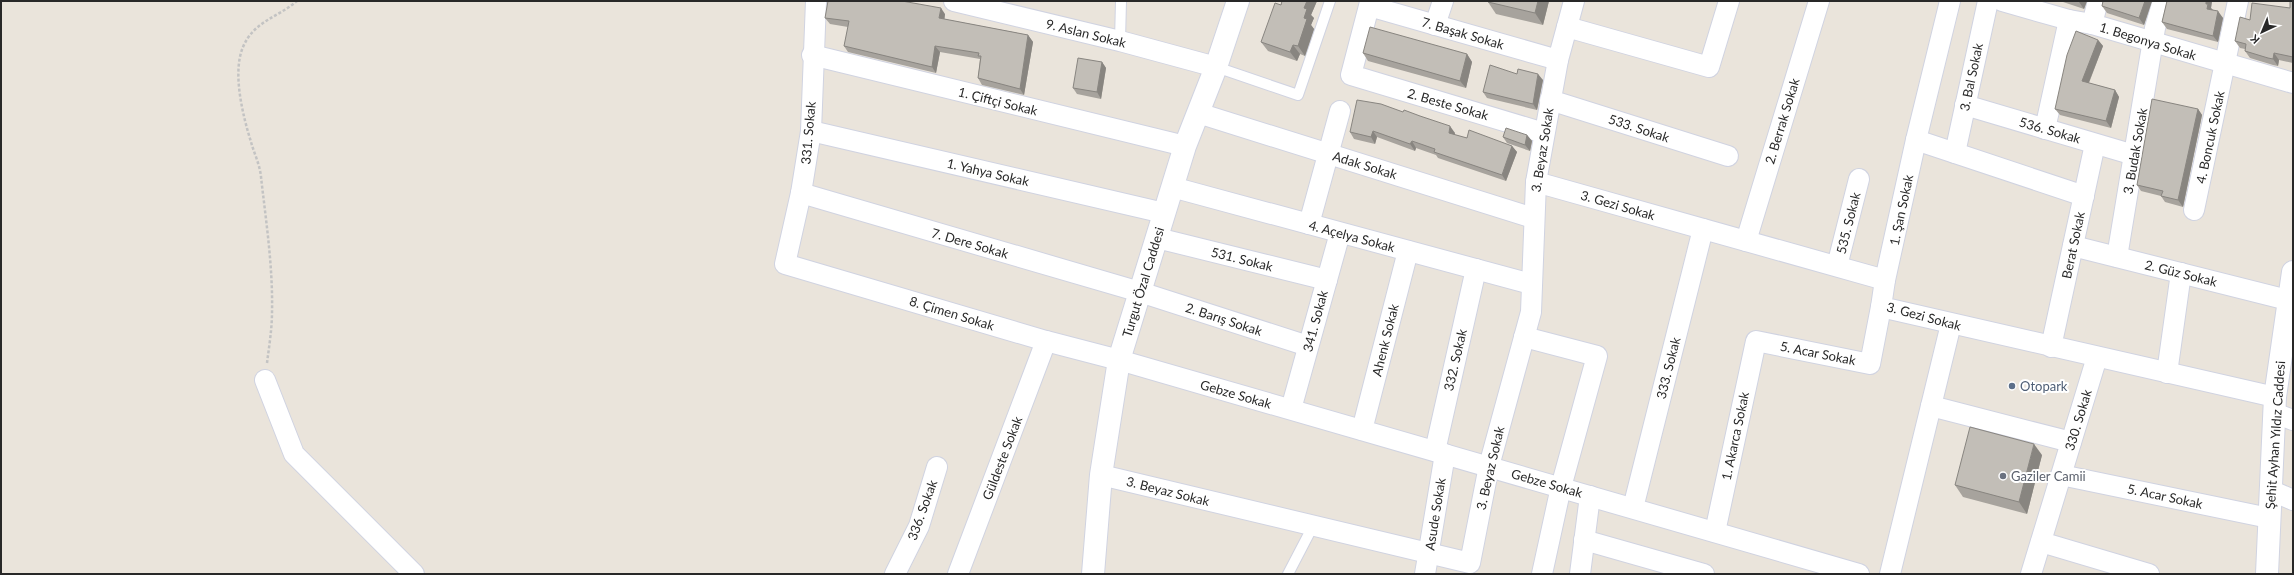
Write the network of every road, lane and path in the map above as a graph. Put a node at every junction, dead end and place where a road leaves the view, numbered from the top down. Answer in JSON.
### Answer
{"nodes":[{"id":1,"x":297,"y":1,"type":"edge"},
{"id":2,"x":816,"y":1,"type":"edge"},
{"id":3,"x":954,"y":1,"type":"edge"},
{"id":4,"x":1121,"y":1,"type":"edge"},
{"id":5,"x":1238,"y":1,"type":"edge"},
{"id":6,"x":1330,"y":1,"type":"edge"},
{"id":7,"x":1443,"y":1,"type":"edge"},
{"id":8,"x":1574,"y":1,"type":"edge"},
{"id":9,"x":1729,"y":1,"type":"edge"},
{"id":10,"x":1819,"y":1,"type":"edge"},
{"id":11,"x":1950,"y":1,"type":"edge"},
{"id":12,"x":1988,"y":1,"type":"edge"},
{"id":13,"x":2098,"y":1,"type":"edge"},
{"id":14,"x":2162,"y":1,"type":"edge"},
{"id":15,"x":2238,"y":1,"type":"edge"},
{"id":16,"x":2011,"y":2,"type":"edge"},
{"id":17,"x":2069,"y":20,"type":"junction"},
{"id":18,"x":2092,"y":24,"type":"junction"},
{"id":19,"x":1435,"y":25,"type":"junction"},
{"id":20,"x":1567,"y":27,"type":"junction"},
{"id":21,"x":1120,"y":40,"type":"junction"},
{"id":22,"x":2154,"y":44,"type":"junction"},
{"id":23,"x":812,"y":55,"type":"junction"},
{"id":24,"x":1558,"y":60,"type":"junction"},
{"id":25,"x":2225,"y":64,"type":"junction"},
{"id":26,"x":1216,"y":67,"type":"junction"},
{"id":27,"x":1351,"y":75,"type":"joint"},
{"id":28,"x":2293,"y":83,"type":"edge"},
{"id":29,"x":1550,"y":100,"type":"junction"},
{"id":30,"x":1965,"y":105,"type":"junction"},
{"id":31,"x":1340,"y":111,"type":"dead end"},
{"id":32,"x":1198,"y":113,"type":"junction"},
{"id":33,"x":2045,"y":129,"type":"junction"},
{"id":34,"x":811,"y":131,"type":"junction"},
{"id":35,"x":1544,"y":133,"type":"junction"},
{"id":36,"x":1916,"y":140,"type":"junction"},
{"id":37,"x":2096,"y":144,"type":"junction"},
{"id":38,"x":1184,"y":146,"type":"junction"},
{"id":39,"x":1955,"y":153,"type":"junction"},
{"id":40,"x":1328,"y":154,"type":"junction"},
{"id":41,"x":2134,"y":155,"type":"junction"},
{"id":42,"x":1728,"y":156,"type":"dead end"},
{"id":43,"x":1859,"y":179,"type":"dead end"},
{"id":44,"x":1536,"y":182,"type":"junction"},
{"id":45,"x":1172,"y":187,"type":"junction"},
{"id":46,"x":801,"y":193,"type":"junction"},
{"id":47,"x":2084,"y":196,"type":"junction"},
{"id":48,"x":2194,"y":210,"type":"dead end"},
{"id":49,"x":1164,"y":212,"type":"junction"},
{"id":50,"x":1533,"y":218,"type":"junction"},
{"id":51,"x":1309,"y":224,"type":"junction"},
{"id":52,"x":1703,"y":229,"type":"junction"},
{"id":53,"x":1340,"y":233,"type":"junction"},
{"id":54,"x":1157,"y":238,"type":"junction"},
{"id":55,"x":1746,"y":241,"type":"junction"},
{"id":56,"x":2073,"y":246,"type":"junction"},
{"id":57,"x":1408,"y":251,"type":"junction"},
{"id":58,"x":2117,"y":257,"type":"junction"},
{"id":59,"x":786,"y":264,"type":"joint"},
{"id":60,"x":1837,"y":266,"type":"junction"},
{"id":61,"x":1476,"y":269,"type":"junction"},
{"id":62,"x":2293,"y":272,"type":"edge"},
{"id":63,"x":2181,"y":273,"type":"junction"},
{"id":64,"x":1327,"y":280,"type":"junction"},
{"id":65,"x":1885,"y":280,"type":"junction"},
{"id":66,"x":1531,"y":284,"type":"junction"},
{"id":67,"x":1140,"y":292,"type":"junction"},
{"id":68,"x":2288,"y":300,"type":"junction"},
{"id":69,"x":1881,"y":307,"type":"junction"},
{"id":70,"x":1951,"y":324,"type":"junction"},
{"id":71,"x":1524,"y":337,"type":"junction"},
{"id":72,"x":1046,"y":341,"type":"junction"},
{"id":73,"x":1756,"y":341,"type":"joint"},
{"id":74,"x":2288,"y":342,"type":"edge"},
{"id":75,"x":1308,"y":346,"type":"junction"},
{"id":76,"x":2052,"y":347,"type":"junction"},
{"id":77,"x":2097,"y":357,"type":"junction"},
{"id":78,"x":1120,"y":360,"type":"junction"},
{"id":79,"x":2167,"y":373,"type":"junction"},
{"id":80,"x":265,"y":380,"type":"joint"},
{"id":81,"x":1931,"y":406,"type":"junction"},
{"id":82,"x":1291,"y":409,"type":"junction"},
{"id":83,"x":2281,"y":410,"type":"edge"},
{"id":84,"x":1362,"y":430,"type":"junction"},
{"id":85,"x":2071,"y":442,"type":"junction"},
{"id":86,"x":1440,"y":452,"type":"junction"},
{"id":87,"x":1489,"y":466,"type":"junction"},
{"id":88,"x":937,"y":467,"type":"dead end"},
{"id":89,"x":1101,"y":474,"type":"junction"},
{"id":90,"x":2061,"y":475,"type":"junction"},
{"id":91,"x":1561,"y":487,"type":"junction"},
{"id":92,"x":2270,"y":490,"type":"junction"},
{"id":93,"x":1590,"y":496,"type":"junction"},
{"id":94,"x":2293,"y":500,"type":"edge"},
{"id":95,"x":1633,"y":508,"type":"junction"},
{"id":96,"x":2269,"y":518,"type":"junction"},
{"id":97,"x":1313,"y":526,"type":"junction"},
{"id":98,"x":1715,"y":532,"type":"junction"},
{"id":99,"x":1584,"y":540,"type":"junction"},
{"id":100,"x":2041,"y":542,"type":"junction"},
{"id":101,"x":1429,"y":554,"type":"junction"},
{"id":102,"x":414,"y":574,"type":"edge"},
{"id":103,"x":895,"y":574,"type":"edge"},
{"id":104,"x":958,"y":574,"type":"edge"},
{"id":105,"x":1093,"y":574,"type":"edge"},
{"id":106,"x":1288,"y":574,"type":"edge"},
{"id":107,"x":1425,"y":574,"type":"edge"},
{"id":108,"x":1542,"y":574,"type":"edge"},
{"id":109,"x":1580,"y":574,"type":"edge"},
{"id":110,"x":1704,"y":574,"type":"edge"},
{"id":111,"x":1859,"y":574,"type":"edge"},
{"id":112,"x":1890,"y":574,"type":"edge"},
{"id":113,"x":2031,"y":574,"type":"edge"},
{"id":114,"x":2150,"y":574,"type":"edge"},
{"id":115,"x":2266,"y":574,"type":"edge"}],
"edges":[{"from":1,"to":80,"type":"path"},
{"from":2,"to":23,"type":"street","name":"331. Sokak"},
{"from":3,"to":21,"type":"street","name":"9. Aslan Sokak"},
{"from":4,"to":21,"type":"lane"},
{"from":5,"to":26,"type":"street","name":"Turgut Özal Caddesi"},
{"from":6,"to":26,"type":"lane"},
{"from":7,"to":19,"type":"street"},
{"from":8,"to":20,"type":"street","name":"3. Beyaz Sokak"},
{"from":9,"to":20,"type":"street"},
{"from":10,"to":55,"type":"street","name":"2. Berrak Sokak"},
{"from":11,"to":36,"type":"street","name":"1. Şan Sokak"},
{"from":12,"to":30,"type":"street","name":"3. Bal Sokak"},
{"from":13,"to":18,"type":"street"},
{"from":14,"to":22,"type":"street","name":"3. Budak Sokak"},
{"from":15,"to":25,"type":"street","name":"4. Boncuk Sokak"},
{"from":16,"to":17,"type":"street","name":"1. Begonya Sokak"},
{"from":17,"to":18,"type":"street","name":"1. Begonya Sokak"},
{"from":17,"to":33,"type":"street"},
{"from":18,"to":22,"type":"street","name":"1. Begonya Sokak"},
{"from":19,"to":24,"type":"street","name":"7. Başak Sokak"},
{"from":19,"to":27,"type":"street","name":"7. Başak Sokak"},
{"from":20,"to":24,"type":"street","name":"3. Beyaz Sokak"},
{"from":21,"to":26,"type":"street","name":"9. Aslan Sokak"},
{"from":22,"to":25,"type":"street","name":"1. Begonya Sokak"},
{"from":22,"to":41,"type":"street","name":"3. Budak Sokak"},
{"from":23,"to":34,"type":"street","name":"331. Sokak"},
{"from":23,"to":38,"type":"street","name":"1. Çiftçi Sokak"},
{"from":24,"to":29,"type":"street","name":"3. Beyaz Sokak"},
{"from":25,"to":28,"type":"street","name":"1. Begonya Sokak"},
{"from":25,"to":48,"type":"street","name":"4. Boncuk Sokak"},
{"from":26,"to":32,"type":"street","name":"Turgut Özal Caddesi"},
{"from":27,"to":35,"type":"street","name":"2. Beste Sokak"},
{"from":29,"to":35,"type":"street","name":"3. Beyaz Sokak"},
{"from":29,"to":42,"type":"street","name":"533. Sokak"},
{"from":30,"to":33,"type":"street","name":"536. Sokak"},
{"from":30,"to":39,"type":"street","name":"3. Bal Sokak"},
{"from":31,"to":40,"type":"street"},
{"from":32,"to":38,"type":"street","name":"Turgut Özal Caddesi"},
{"from":32,"to":40,"type":"street","name":"Adak Sokak"},
{"from":33,"to":37,"type":"street","name":"536. Sokak"},
{"from":34,"to":46,"type":"street","name":"331. Sokak"},
{"from":34,"to":49,"type":"street","name":"1. Yahya Sokak"},
{"from":35,"to":44,"type":"street","name":"3. Beyaz Sokak"},
{"from":36,"to":39,"type":"street"},
{"from":36,"to":65,"type":"street","name":"1. Şan Sokak"},
{"from":37,"to":41,"type":"street","name":"536. Sokak"},
{"from":37,"to":47,"type":"street","name":"Berat Sokak"},
{"from":38,"to":45,"type":"street","name":"Turgut Özal Caddesi"},
{"from":39,"to":47,"type":"street"},
{"from":40,"to":50,"type":"street","name":"Adak Sokak"},
{"from":40,"to":51,"type":"street"},
{"from":41,"to":58,"type":"street","name":"3. Budak Sokak"},
{"from":43,"to":60,"type":"street","name":"535. Sokak"},
{"from":44,"to":50,"type":"street","name":"3. Beyaz Sokak"},
{"from":44,"to":52,"type":"street","name":"3. Gezi Sokak"},
{"from":45,"to":49,"type":"street","name":"Turgut Özal Caddesi"},
{"from":45,"to":51,"type":"street","name":"4. Açelya Sokak"},
{"from":46,"to":59,"type":"street","name":"331. Sokak"},
{"from":46,"to":67,"type":"street","name":"7. Dere Sokak"},
{"from":47,"to":56,"type":"street","name":"Berat Sokak"},
{"from":49,"to":54,"type":"street","name":"Turgut Özal Caddesi"},
{"from":50,"to":66,"type":"street","name":"3. Beyaz Sokak"},
{"from":51,"to":53,"type":"street","name":"4. Açelya Sokak"},
{"from":52,"to":55,"type":"street","name":"3. Gezi Sokak"},
{"from":52,"to":95,"type":"street","name":"333. Sokak"},
{"from":53,"to":57,"type":"street","name":"4. Açelya Sokak"},
{"from":53,"to":64,"type":"street","name":"341. Sokak"},
{"from":54,"to":64,"type":"street","name":"531. Sokak"},
{"from":54,"to":67,"type":"street","name":"Turgut Özal Caddesi"},
{"from":55,"to":60,"type":"street","name":"3. Gezi Sokak"},
{"from":56,"to":58,"type":"street","name":"2. Güz Sokak"},
{"from":56,"to":76,"type":"street","name":"Berat Sokak"},
{"from":57,"to":61,"type":"street","name":"4. Açelya Sokak"},
{"from":57,"to":84,"type":"street","name":"Ahenk Sokak"},
{"from":58,"to":63,"type":"street","name":"2. Güz Sokak"},
{"from":59,"to":72,"type":"street","name":"8. Çimen Sokak"},
{"from":60,"to":65,"type":"street","name":"3. Gezi Sokak"},
{"from":61,"to":66,"type":"street","name":"4. Açelya Sokak"},
{"from":61,"to":86,"type":"street","name":"332. Sokak"},
{"from":62,"to":68,"type":"street","name":"Şehit Ayhan Yıldız Caddesi"},
{"from":63,"to":68,"type":"street","name":"2. Güz Sokak"},
{"from":63,"to":79,"type":"street"},
{"from":64,"to":75,"type":"street","name":"341. Sokak"},
{"from":65,"to":69,"type":"street","name":"3. Gezi Sokak"},
{"from":66,"to":71,"type":"street","name":"3. Beyaz Sokak"},
{"from":67,"to":75,"type":"street","name":"2. Barış Sokak"},
{"from":67,"to":78,"type":"street","name":"Turgut Özal Caddesi"},
{"from":68,"to":74,"type":"street","name":"Şehit Ayhan Yıldız Caddesi"},
{"from":69,"to":70,"type":"street","name":"3. Gezi Sokak"},
{"from":69,"to":73,"type":"street","name":"5. Acar Sokak"},
{"from":70,"to":76,"type":"street","name":"3. Gezi Sokak"},
{"from":70,"to":81,"type":"street"},
{"from":71,"to":87,"type":"street","name":"3. Beyaz Sokak"},
{"from":71,"to":91,"type":"street"},
{"from":72,"to":78,"type":"street","name":"8. Çimen Sokak"},
{"from":72,"to":104,"type":"street","name":"Güldeste Sokak"},
{"from":73,"to":98,"type":"street","name":"1. Akarca Sokak"},
{"from":74,"to":83,"type":"street","name":"Şehit Ayhan Yıldız Caddesi"},
{"from":75,"to":82,"type":"street","name":"341. Sokak"},
{"from":76,"to":77,"type":"street","name":"3. Gezi Sokak"},
{"from":77,"to":79,"type":"street","name":"3. Gezi Sokak"},
{"from":77,"to":85,"type":"street","name":"330. Sokak"},
{"from":78,"to":82,"type":"street","name":"Gebze Sokak"},
{"from":78,"to":89,"type":"street","name":"Turgut Özal Caddesi"},
{"from":79,"to":83,"type":"street","name":"3. Gezi Sokak"},
{"from":80,"to":102,"type":"street"},
{"from":81,"to":85,"type":"street"},
{"from":81,"to":112,"type":"street"},
{"from":82,"to":84,"type":"street","name":"Gebze Sokak"},
{"from":83,"to":92,"type":"street","name":"Şehit Ayhan Yıldız Caddesi"},
{"from":84,"to":86,"type":"street","name":"Gebze Sokak"},
{"from":85,"to":90,"type":"street","name":"330. Sokak"},
{"from":86,"to":87,"type":"street","name":"Gebze Sokak"},
{"from":86,"to":101,"type":"street","name":"Asude Sokak"},
{"from":87,"to":91,"type":"street","name":"Gebze Sokak"},
{"from":87,"to":101,"type":"street","name":"3. Beyaz Sokak"},
{"from":88,"to":103,"type":"street","name":"336. Sokak"},
{"from":89,"to":97,"type":"street","name":"3. Beyaz Sokak"},
{"from":89,"to":105,"type":"street","name":"Turgut Özal Caddesi"},
{"from":90,"to":96,"type":"street","name":"5. Acar Sokak"},
{"from":90,"to":100,"type":"street","name":"330. Sokak"},
{"from":91,"to":93,"type":"street","name":"Gebze Sokak"},
{"from":91,"to":108,"type":"street"},
{"from":92,"to":94,"type":"street"},
{"from":92,"to":96,"type":"street","name":"Şehit Ayhan Yıldız Caddesi"},
{"from":93,"to":95,"type":"street","name":"Gebze Sokak"},
{"from":93,"to":99,"type":"street"},
{"from":95,"to":98,"type":"street","name":"Gebze Sokak"},
{"from":96,"to":115,"type":"street","name":"Şehit Ayhan Yıldız Caddesi"},
{"from":97,"to":101,"type":"street","name":"3. Beyaz Sokak"},
{"from":97,"to":106,"type":"lane"},
{"from":98,"to":111,"type":"street","name":"Gebze Sokak"},
{"from":99,"to":109,"type":"street"},
{"from":99,"to":110,"type":"street"},
{"from":100,"to":113,"type":"street","name":"330. Sokak"},
{"from":100,"to":114,"type":"street"},
{"from":101,"to":107,"type":"street","name":"Asude Sokak"}]}
